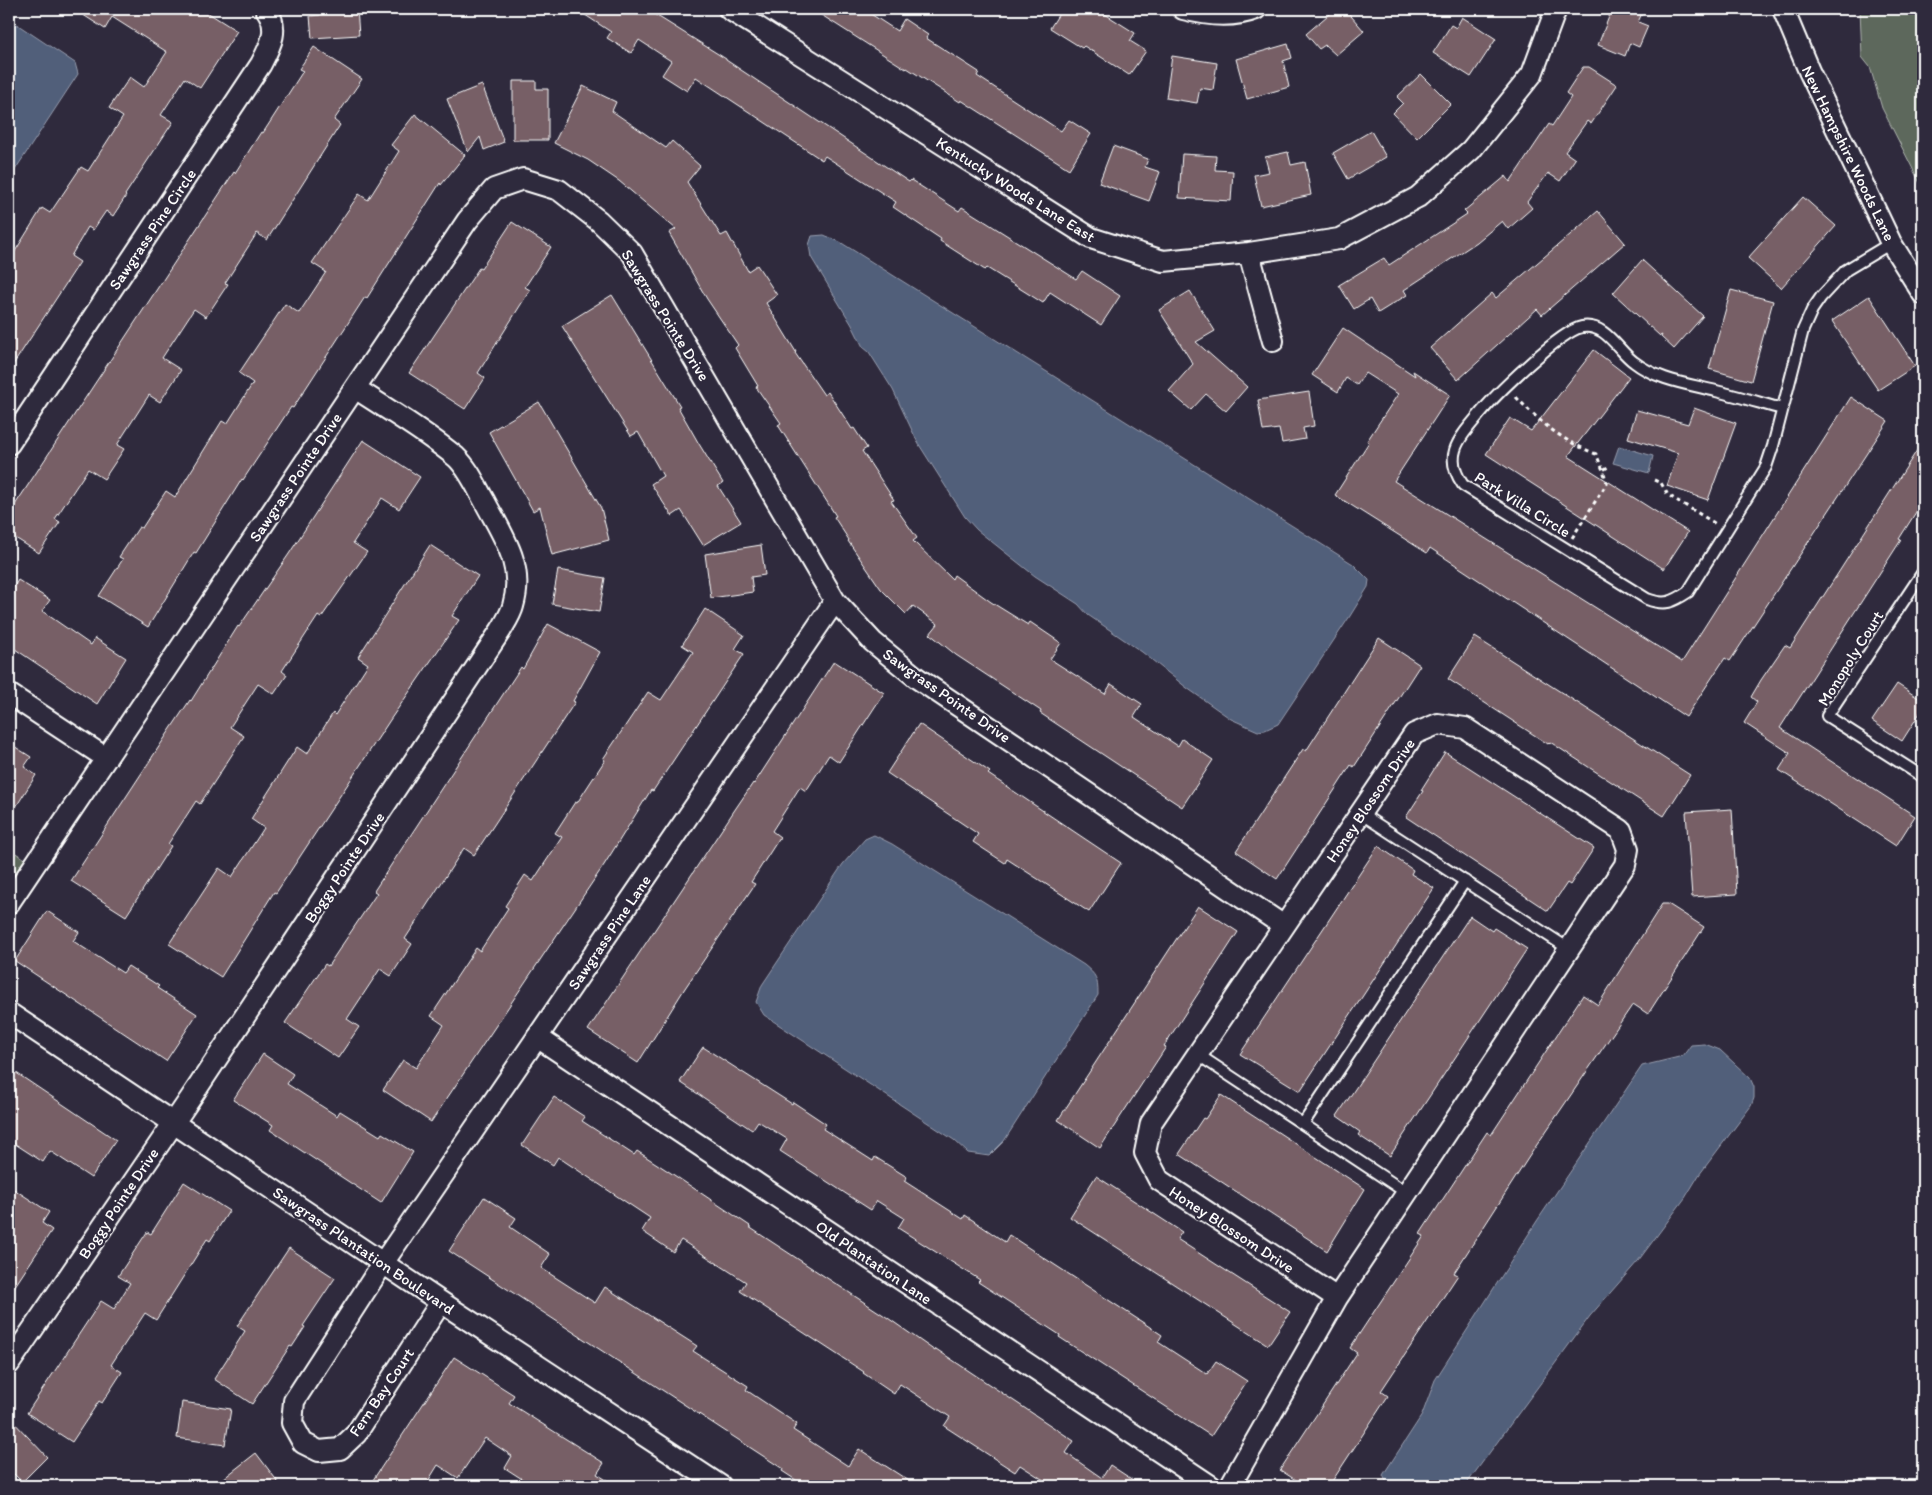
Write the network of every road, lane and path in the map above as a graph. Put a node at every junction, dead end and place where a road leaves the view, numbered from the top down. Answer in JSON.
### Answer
{"nodes":[{"id":1,"x":266,"y":9,"type":"edge"},
{"id":2,"x":729,"y":9,"type":"edge"},
{"id":3,"x":1183,"y":9,"type":"edge"},
{"id":4,"x":1256,"y":9,"type":"edge"},
{"id":5,"x":1556,"y":9,"type":"edge"},
{"id":6,"x":1783,"y":9,"type":"edge"},
{"id":7,"x":753,"y":15,"type":"edge"},
{"id":8,"x":1891,"y":243,"type":"junction"},
{"id":9,"x":1249,"y":254,"type":"junction"},
{"id":10,"x":1923,"y":294,"type":"edge"},
{"id":11,"x":1273,"y":341,"type":"dead end"},
{"id":12,"x":1505,"y":386,"type":"junction"},
{"id":13,"x":355,"y":388,"type":"junction"},
{"id":14,"x":1782,"y":409,"type":"junction"},
{"id":15,"x":9,"y":444,"type":"edge"},
{"id":16,"x":1608,"y":467,"type":"dead end"},
{"id":17,"x":1602,"y":470,"type":"junction"},
{"id":18,"x":1654,"y":480,"type":"dead end"},
{"id":19,"x":1727,"y":530,"type":"junction"},
{"id":20,"x":1565,"y":548,"type":"junction"},
{"id":21,"x":1923,"y":572,"type":"edge"},
{"id":22,"x":835,"y":601,"type":"junction"},
{"id":23,"x":9,"y":694,"type":"edge"},
{"id":24,"x":106,"y":758,"type":"junction"},
{"id":25,"x":1923,"y":777,"type":"edge"},
{"id":26,"x":1360,"y":813,"type":"junction"},
{"id":27,"x":1465,"y":881,"type":"junction"},
{"id":28,"x":9,"y":903,"type":"edge"},
{"id":29,"x":1284,"y":926,"type":"junction"},
{"id":30,"x":1569,"y":949,"type":"junction"},
{"id":31,"x":9,"y":1013,"type":"edge"},
{"id":32,"x":538,"y":1037,"type":"junction"},
{"id":33,"x":1197,"y":1054,"type":"junction"},
{"id":34,"x":173,"y":1123,"type":"junction"},
{"id":35,"x":1303,"y":1124,"type":"junction"},
{"id":36,"x":1407,"y":1193,"type":"junction"},
{"id":37,"x":383,"y":1263,"type":"junction"},
{"id":38,"x":1337,"y":1298,"type":"junction"},
{"id":39,"x":441,"y":1302,"type":"junction"},
{"id":40,"x":9,"y":1364,"type":"edge"},
{"id":41,"x":721,"y":1486,"type":"edge"},
{"id":42,"x":1211,"y":1486,"type":"edge"},
{"id":43,"x":1230,"y":1486,"type":"edge"}],
"edges":[{"from":1,"to":15,"type":"street","name":"Sawgrass Pine Circle"},
{"from":2,"to":7,"type":"street","name":"Kentucky Woods Lane East"},
{"from":3,"to":4,"type":"street"},
{"from":5,"to":9,"type":"street","name":"Kentucky Woods Lane East"},
{"from":6,"to":8,"type":"street","name":"New Hampshire Woods Lane"},
{"from":7,"to":9,"type":"street","name":"Kentucky Woods Lane East"},
{"from":8,"to":10,"type":"street","name":"New Hampshire Woods Lane"},
{"from":8,"to":14,"type":"lane","name":"Park Villa Circle"},
{"from":9,"to":11,"type":"street"},
{"from":12,"to":14,"type":"lane","name":"Park Villa Circle"},
{"from":12,"to":17,"type":"path"},
{"from":12,"to":20,"type":"lane","name":"Park Villa Circle"},
{"from":13,"to":22,"type":"street","name":"Sawgrass Pointe Drive"},
{"from":13,"to":24,"type":"street","name":"Sawgrass Pointe Drive"},
{"from":13,"to":34,"type":"street","name":"Boggy Pointe Drive"},
{"from":14,"to":19,"type":"lane","name":"Park Villa Circle"},
{"from":16,"to":17,"type":"path"},
{"from":17,"to":20,"type":"path"},
{"from":18,"to":19,"type":"path"},
{"from":19,"to":20,"type":"lane","name":"Park Villa Circle"},
{"from":21,"to":25,"type":"lane","name":"Monopoly Court"},
{"from":22,"to":29,"type":"street","name":"Sawgrass Pointe Drive"},
{"from":22,"to":32,"type":"street","name":"Sawgrass Pine Lane"},
{"from":23,"to":24,"type":"street"},
{"from":24,"to":28,"type":"street","name":"Sawgrass Pointe Drive"},
{"from":26,"to":27,"type":"lane"},
{"from":26,"to":29,"type":"street","name":"Honey Blossom Drive"},
{"from":26,"to":30,"type":"street","name":"Honey Blossom Drive"},
{"from":27,"to":30,"type":"lane"},
{"from":27,"to":35,"type":"lane"},
{"from":29,"to":33,"type":"street","name":"Honey Blossom Drive"},
{"from":30,"to":36,"type":"street","name":"Honey Blossom Drive"},
{"from":31,"to":34,"type":"street","name":"Sawgrass Plantation Boulevard"},
{"from":32,"to":37,"type":"street","name":"Sawgrass Pine Lane"},
{"from":32,"to":42,"type":"street","name":"Old Plantation Lane"},
{"from":33,"to":35,"type":"lane"},
{"from":33,"to":38,"type":"street","name":"Honey Blossom Drive"},
{"from":34,"to":37,"type":"street","name":"Sawgrass Plantation Boulevard"},
{"from":34,"to":40,"type":"street","name":"Boggy Pointe Drive"},
{"from":35,"to":36,"type":"lane"},
{"from":36,"to":38,"type":"street","name":"Honey Blossom Drive"},
{"from":37,"to":39,"type":"street","name":"Sawgrass Plantation Boulevard"},
{"from":37,"to":39,"type":"street","name":"Fern Bay Court"},
{"from":38,"to":43,"type":"street","name":"Honey Blossom Drive"},
{"from":39,"to":41,"type":"street","name":"Sawgrass Plantation Boulevard"}]}
